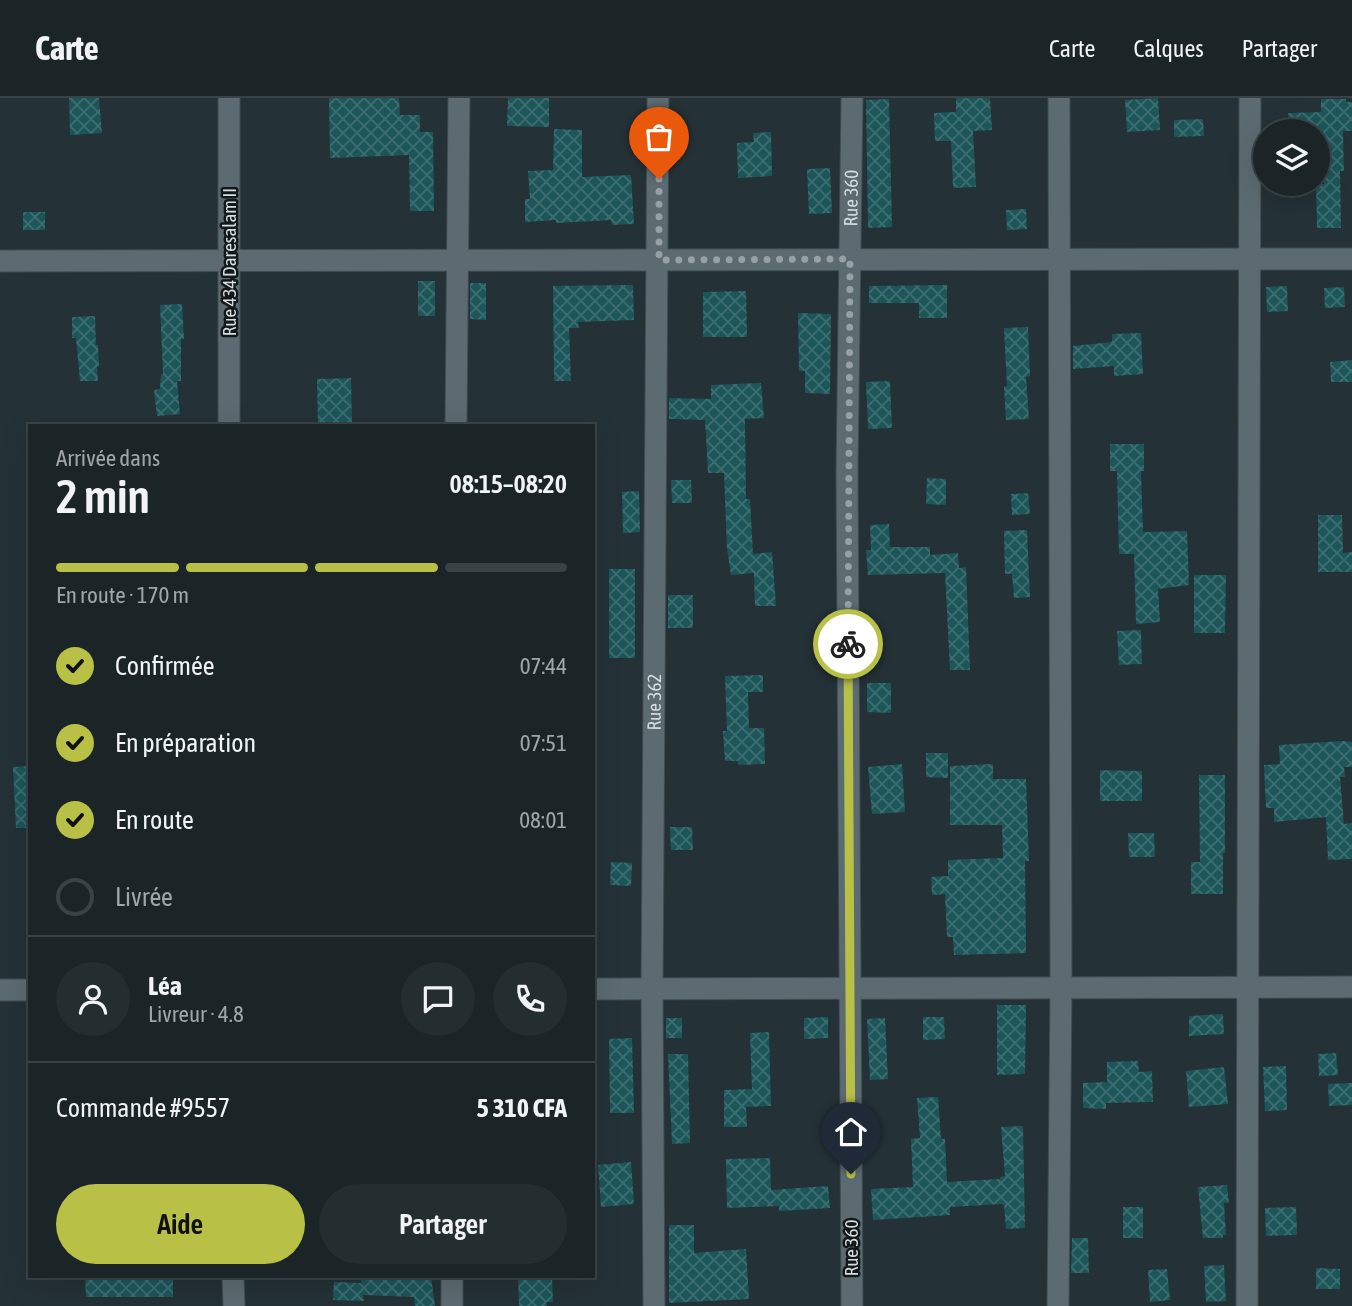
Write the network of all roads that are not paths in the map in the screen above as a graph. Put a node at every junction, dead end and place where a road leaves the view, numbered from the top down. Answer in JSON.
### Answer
{"nodes":[{"id":1,"x":229,"y":98,"type":"edge"},
{"id":2,"x":459,"y":98,"type":"edge"},
{"id":3,"x":658,"y":98,"type":"edge"},
{"id":4,"x":852,"y":98,"type":"edge"},
{"id":5,"x":1059,"y":98,"type":"edge"},
{"id":6,"x":1250,"y":98,"type":"edge"},
{"id":7,"x":850,"y":259,"type":"junction"},
{"id":8,"x":1061,"y":259,"type":"junction"},
{"id":9,"x":1248,"y":259,"type":"junction"},
{"id":10,"x":1352,"y":259,"type":"edge"},
{"id":11,"x":229,"y":260,"type":"junction"},
{"id":12,"x":458,"y":260,"type":"junction"},
{"id":13,"x":659,"y":260,"type":"junction"},
{"id":14,"x":0,"y":261,"type":"edge"},
{"id":15,"x":229,"y":424,"type":"edge"},
{"id":16,"x":456,"y":424,"type":"edge"},
{"id":17,"x":1249,"y":987,"type":"junction"},
{"id":18,"x":1352,"y":987,"type":"edge"},
{"id":19,"x":850,"y":988,"type":"junction"},
{"id":20,"x":1061,"y":988,"type":"junction"},
{"id":21,"x":595,"y":989,"type":"edge"},
{"id":22,"x":652,"y":989,"type":"junction"},
{"id":23,"x":0,"y":990,"type":"edge"},
{"id":24,"x":28,"y":990,"type":"edge"},
{"id":25,"x":233,"y":1278,"type":"edge"},
{"id":26,"x":452,"y":1278,"type":"edge"},
{"id":27,"x":234,"y":1306,"type":"edge"},
{"id":28,"x":452,"y":1306,"type":"edge"},
{"id":29,"x":654,"y":1306,"type":"edge"},
{"id":30,"x":852,"y":1306,"type":"edge"},
{"id":31,"x":1058,"y":1306,"type":"edge"},
{"id":32,"x":1247,"y":1306,"type":"edge"}],
"edges":[{"from":1,"to":11,"type":"street","name":"Rue 434 Daresalam II"},
{"from":2,"to":12,"type":"street"},
{"from":3,"to":13,"type":"street","name":"Rue 362"},
{"from":4,"to":7,"type":"street","name":"Rue 360"},
{"from":5,"to":8,"type":"street"},
{"from":6,"to":9,"type":"street"},
{"from":7,"to":8,"type":"street"},
{"from":7,"to":13,"type":"street"},
{"from":7,"to":19,"type":"street","name":"Rue 360"},
{"from":8,"to":9,"type":"street"},
{"from":8,"to":20,"type":"street"},
{"from":9,"to":10,"type":"street"},
{"from":9,"to":17,"type":"street"},
{"from":11,"to":12,"type":"street"},
{"from":11,"to":14,"type":"street"},
{"from":11,"to":15,"type":"street","name":"Rue 434 Daresalam II"},
{"from":12,"to":13,"type":"street"},
{"from":12,"to":16,"type":"street"},
{"from":13,"to":22,"type":"street","name":"Rue 362"},
{"from":17,"to":18,"type":"street"},
{"from":17,"to":20,"type":"street"},
{"from":17,"to":32,"type":"street"},
{"from":19,"to":20,"type":"street"},
{"from":19,"to":22,"type":"street"},
{"from":19,"to":30,"type":"street","name":"Rue 360"},
{"from":20,"to":31,"type":"street"},
{"from":21,"to":22,"type":"street"},
{"from":22,"to":29,"type":"street","name":"Rue 362"},
{"from":23,"to":24,"type":"street"},
{"from":25,"to":27,"type":"street"},
{"from":26,"to":28,"type":"street"}]}
